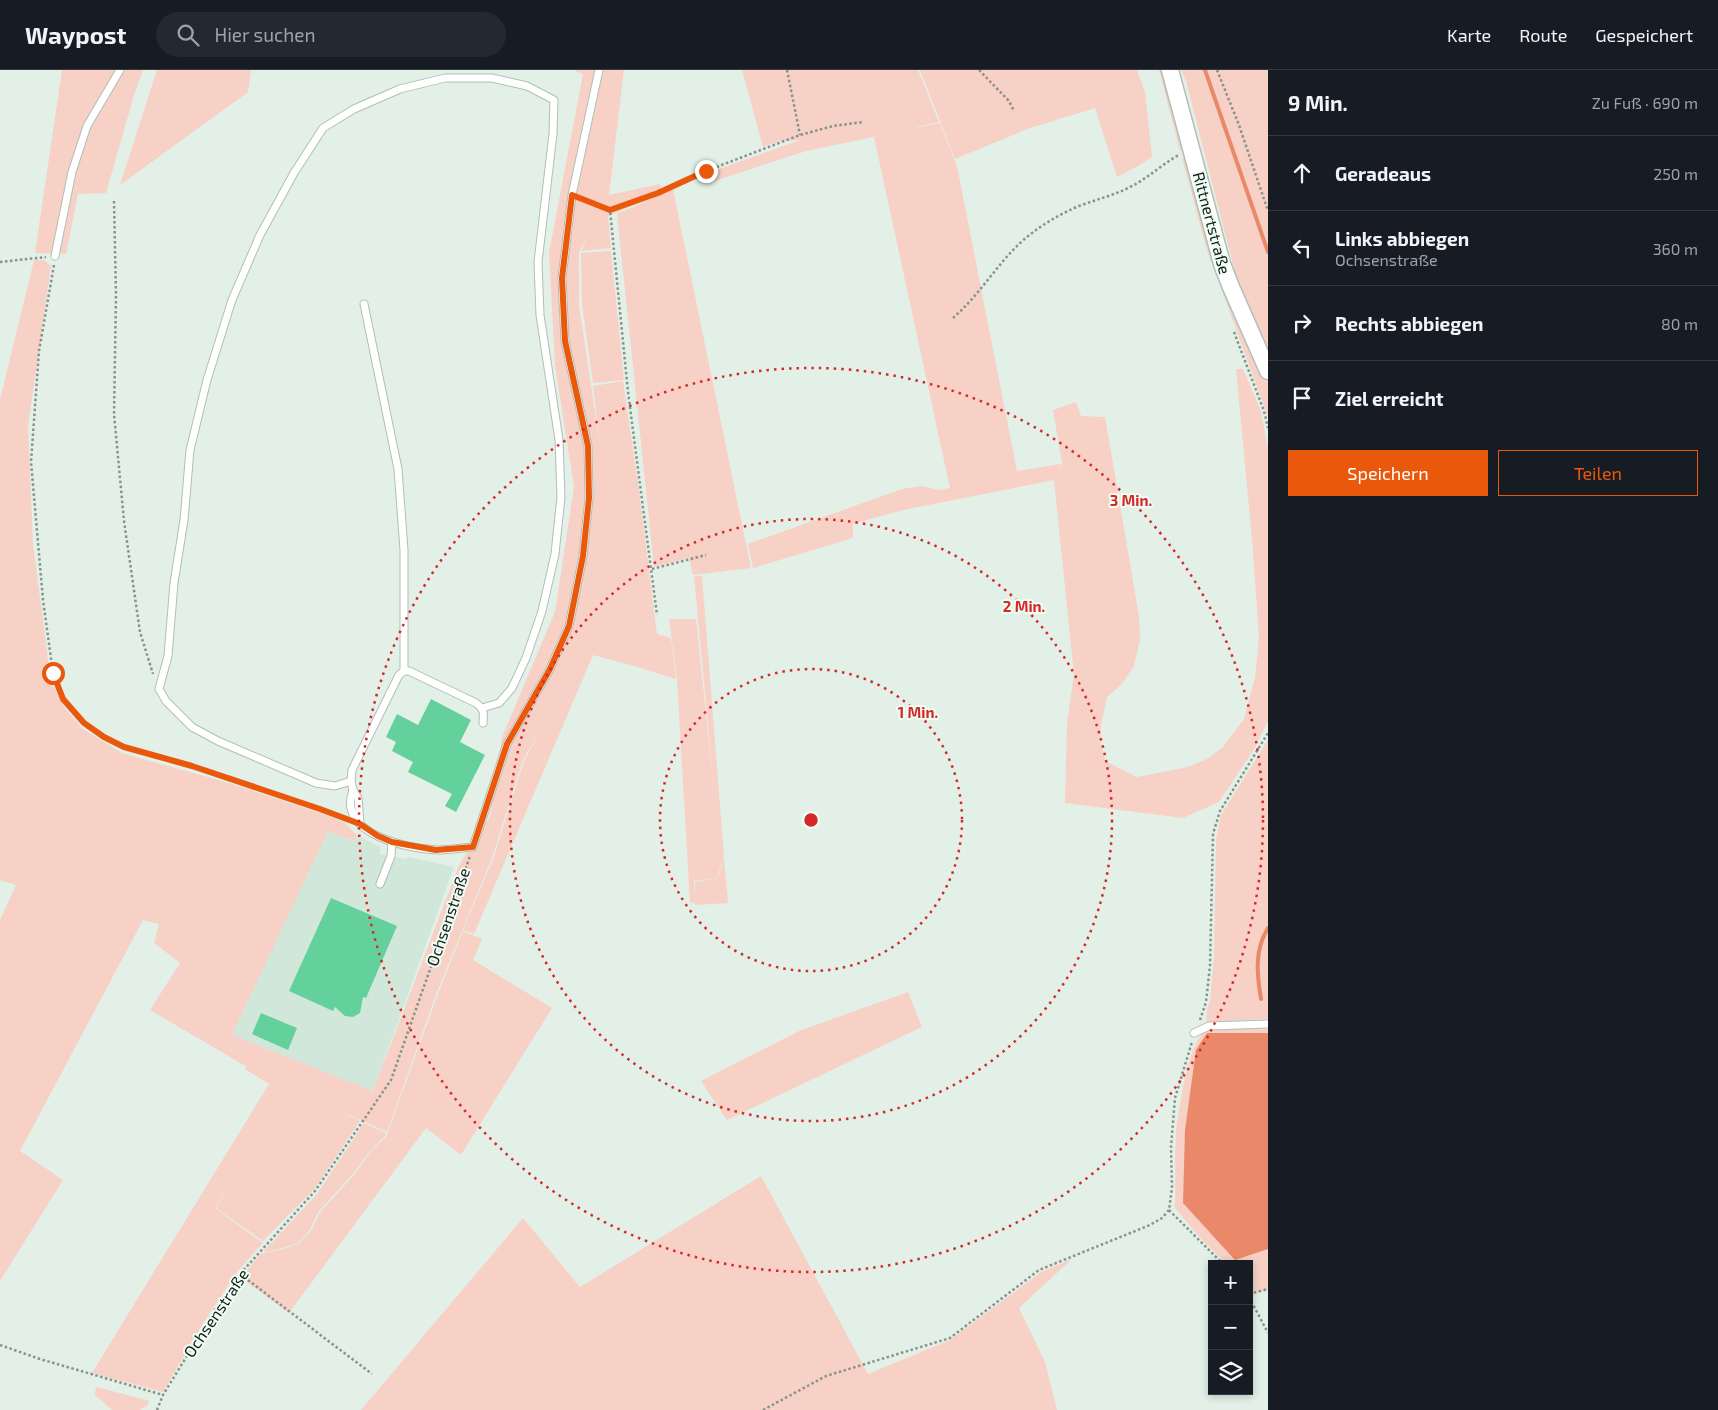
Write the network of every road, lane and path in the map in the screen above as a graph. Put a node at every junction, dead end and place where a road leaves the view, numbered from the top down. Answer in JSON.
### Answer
{"nodes":[{"id":1,"x":120,"y":70,"type":"edge"},
{"id":2,"x":599,"y":70,"type":"edge"},
{"id":3,"x":787,"y":70,"type":"edge"},
{"id":4,"x":978,"y":70,"type":"edge"},
{"id":5,"x":1170,"y":70,"type":"edge"},
{"id":6,"x":1217,"y":70,"type":"edge"},
{"id":7,"x":1014,"y":111,"type":"dead end"},
{"id":8,"x":863,"y":122,"type":"dead end"},
{"id":9,"x":800,"y":135,"type":"junction"},
{"id":10,"x":1179,"y":155,"type":"dead end"},
{"id":11,"x":572,"y":195,"type":"junction"},
{"id":12,"x":114,"y":201,"type":"dead end"},
{"id":13,"x":610,"y":210,"type":"junction"},
{"id":14,"x":1268,"y":211,"type":"edge"},
{"id":15,"x":55,"y":256,"type":"junction"},
{"id":16,"x":0,"y":262,"type":"edge"},
{"id":17,"x":364,"y":304,"type":"dead end"},
{"id":18,"x":953,"y":318,"type":"dead end"},
{"id":19,"x":1268,"y":371,"type":"edge"},
{"id":20,"x":706,"y":555,"type":"dead end"},
{"id":21,"x":652,"y":568,"type":"junction"},
{"id":22,"x":657,"y":615,"type":"dead end"},
{"id":23,"x":404,"y":671,"type":"junction"},
{"id":24,"x":159,"y":689,"type":"junction"},
{"id":25,"x":482,"y":708,"type":"junction"},
{"id":26,"x":482,"y":723,"type":"dead end"},
{"id":27,"x":1268,"y":734,"type":"edge"},
{"id":28,"x":351,"y":781,"type":"junction"},
{"id":29,"x":360,"y":824,"type":"junction"},
{"id":30,"x":392,"y":842,"type":"junction"},
{"id":31,"x":473,"y":847,"type":"junction"},
{"id":32,"x":380,"y":884,"type":"dead end"},
{"id":33,"x":1268,"y":1024,"type":"edge"},
{"id":34,"x":1194,"y":1034,"type":"junction"},
{"id":35,"x":1169,"y":1210,"type":"junction"},
{"id":36,"x":1219,"y":1260,"type":"edge"},
{"id":37,"x":240,"y":1274,"type":"junction"},
{"id":38,"x":1268,"y":1289,"type":"edge"},
{"id":39,"x":1253,"y":1293,"type":"edge"},
{"id":40,"x":1253,"y":1305,"type":"edge"},
{"id":41,"x":1268,"y":1333,"type":"edge"},
{"id":42,"x":0,"y":1345,"type":"edge"},
{"id":43,"x":372,"y":1374,"type":"dead end"},
{"id":44,"x":163,"y":1395,"type":"junction"},
{"id":45,"x":157,"y":1410,"type":"edge"},
{"id":46,"x":763,"y":1410,"type":"edge"}],
"edges":[{"from":1,"to":15,"type":"lane"},
{"from":2,"to":11,"type":"lane","name":"Ochsenstraße"},
{"from":3,"to":9,"type":"path"},
{"from":4,"to":7,"type":"path"},
{"from":5,"to":19,"type":"street","name":"Rittnertstraße"},
{"from":6,"to":14,"type":"path"},
{"from":8,"to":9,"type":"path"},
{"from":9,"to":13,"type":"path"},
{"from":10,"to":18,"type":"path"},
{"from":11,"to":13,"type":"path"},
{"from":11,"to":31,"type":"lane","name":"Ochsenstraße"},
{"from":12,"to":24,"type":"path"},
{"from":13,"to":21,"type":"path"},
{"from":15,"to":16,"type":"path"},
{"from":15,"to":29,"type":"path"},
{"from":17,"to":23,"type":"lane"},
{"from":20,"to":21,"type":"path"},
{"from":21,"to":22,"type":"path"},
{"from":23,"to":25,"type":"lane"},
{"from":23,"to":28,"type":"lane"},
{"from":24,"to":25,"type":"lane"},
{"from":24,"to":28,"type":"lane"},
{"from":25,"to":26,"type":"lane"},
{"from":27,"to":34,"type":"path"},
{"from":28,"to":29,"type":"lane"},
{"from":29,"to":30,"type":"lane"},
{"from":30,"to":31,"type":"lane"},
{"from":30,"to":32,"type":"lane"},
{"from":31,"to":37,"type":"path","name":"Ochsenstraße"},
{"from":33,"to":34,"type":"lane"},
{"from":34,"to":35,"type":"path"},
{"from":35,"to":36,"type":"path"},
{"from":35,"to":46,"type":"path"},
{"from":37,"to":43,"type":"path"},
{"from":37,"to":44,"type":"path","name":"Ochsenstraße"},
{"from":38,"to":39,"type":"path"},
{"from":40,"to":41,"type":"path"},
{"from":42,"to":44,"type":"path"},
{"from":44,"to":45,"type":"path","name":"Ochsenstraße"}]}
